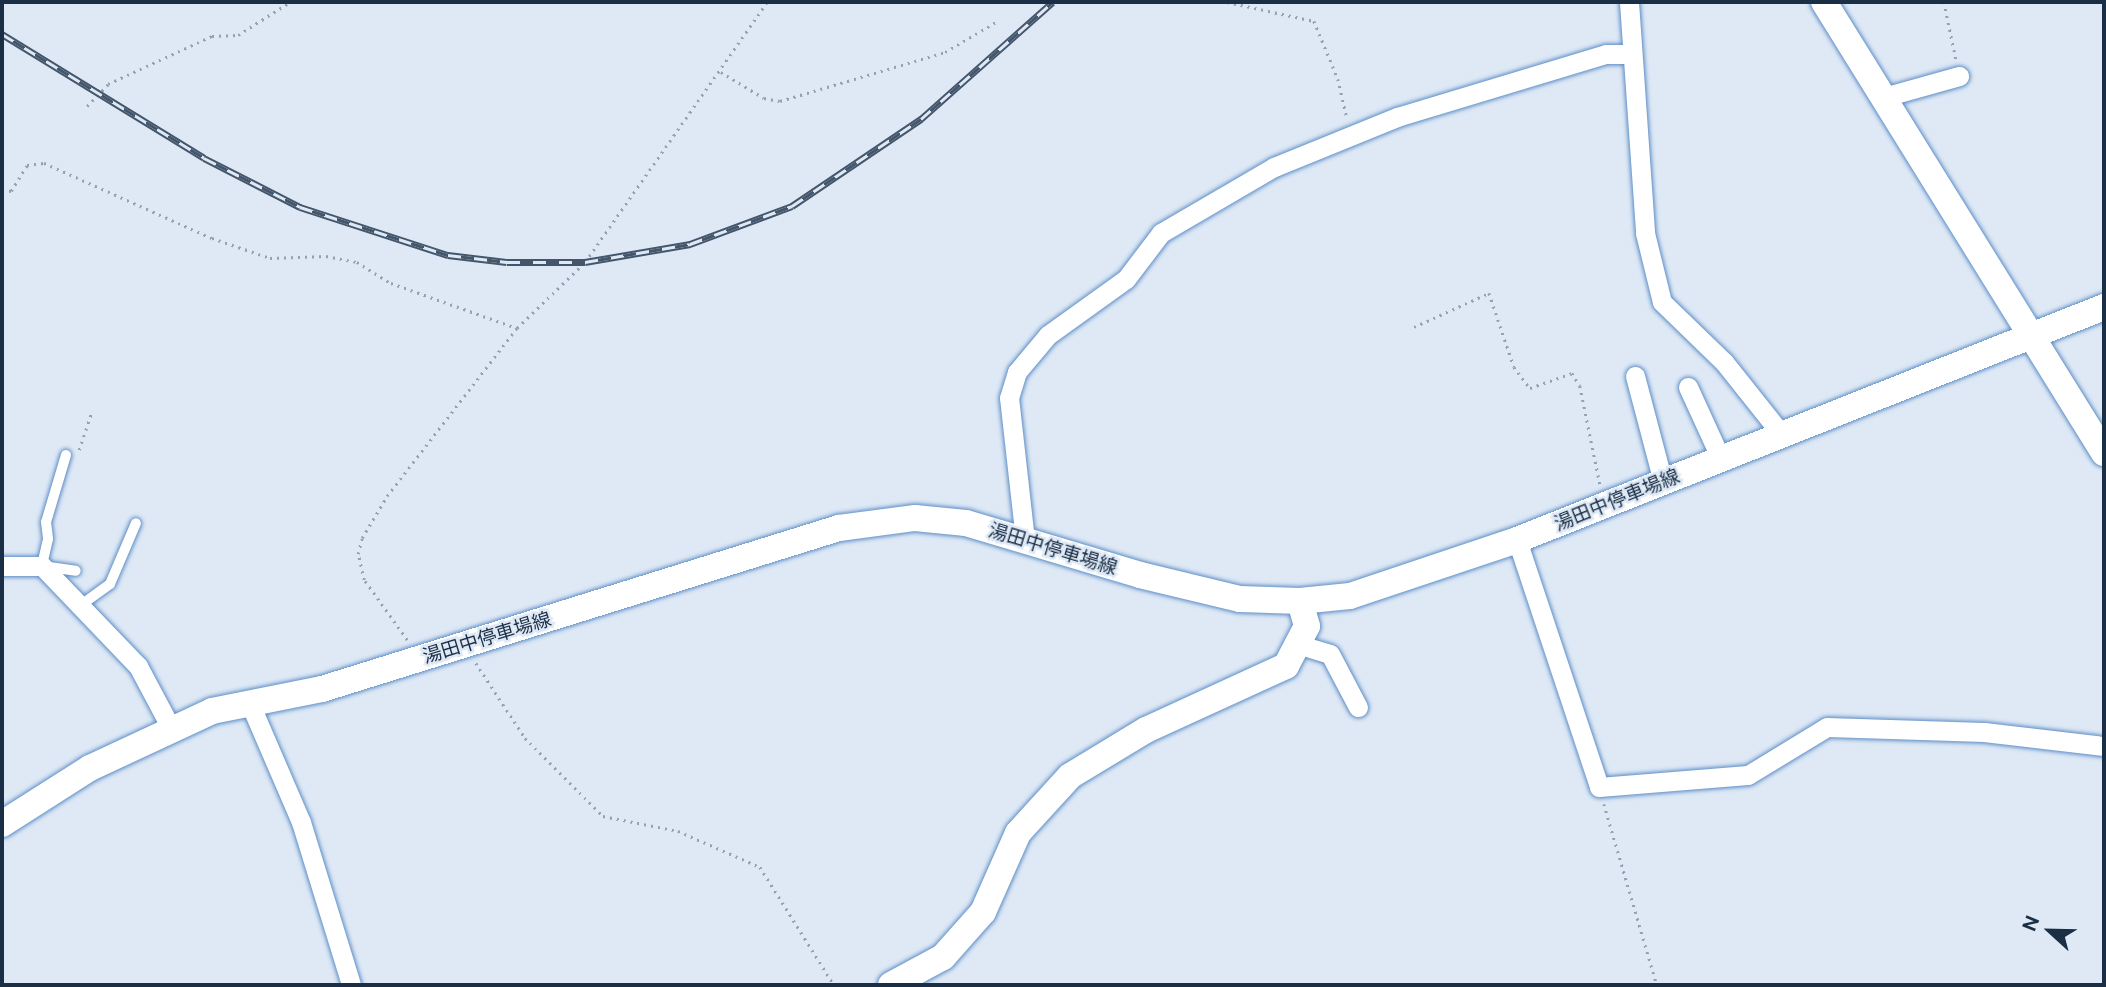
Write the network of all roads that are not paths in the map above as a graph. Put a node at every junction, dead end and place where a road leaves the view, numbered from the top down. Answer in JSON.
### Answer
{"nodes":[{"id":1,"x":1629,"y":2,"type":"edge"},
{"id":2,"x":1824,"y":2,"type":"edge"},
{"id":3,"x":1630,"y":54,"type":"junction"},
{"id":4,"x":1959,"y":76,"type":"road end"},
{"id":5,"x":1884,"y":97,"type":"junction"},
{"id":6,"x":2104,"y":307,"type":"edge"},
{"id":7,"x":2031,"y":335,"type":"junction"},
{"id":8,"x":1635,"y":376,"type":"dead end"},
{"id":9,"x":1688,"y":387,"type":"dead end"},
{"id":10,"x":1782,"y":435,"type":"junction"},
{"id":11,"x":2104,"y":453,"type":"edge"},
{"id":12,"x":66,"y":455,"type":"dead end"},
{"id":13,"x":1721,"y":459,"type":"junction"},
{"id":14,"x":1663,"y":482,"type":"junction"},
{"id":15,"x":136,"y":523,"type":"dead end"},
{"id":16,"x":1025,"y":540,"type":"junction"},
{"id":17,"x":1517,"y":540,"type":"junction"},
{"id":18,"x":2,"y":566,"type":"edge"},
{"id":19,"x":42,"y":566,"type":"junction"},
{"id":20,"x":76,"y":571,"type":"dead end"},
{"id":21,"x":1300,"y":601,"type":"junction"},
{"id":22,"x":81,"y":605,"type":"junction"},
{"id":23,"x":1297,"y":644,"type":"junction"},
{"id":24,"x":251,"y":706,"type":"junction"},
{"id":25,"x":1358,"y":707,"type":"dead end"},
{"id":26,"x":171,"y":728,"type":"junction"},
{"id":27,"x":2104,"y":746,"type":"edge"},
{"id":28,"x":2,"y":824,"type":"edge"},
{"id":29,"x":351,"y":985,"type":"edge"},
{"id":30,"x":891,"y":985,"type":"edge"}],
"edges":[{"from":1,"to":3,"type":"street"},
{"from":2,"to":5,"type":"main road"},
{"from":3,"to":10,"type":"street"},
{"from":3,"to":16,"type":"street"},
{"from":4,"to":5,"type":"street"},
{"from":5,"to":7,"type":"main road"},
{"from":6,"to":7,"type":"main road","name":"湯田中停車場線"},
{"from":7,"to":10,"type":"main road","name":"湯田中停車場線"},
{"from":7,"to":11,"type":"main road"},
{"from":8,"to":14,"type":"street"},
{"from":9,"to":13,"type":"street"},
{"from":10,"to":13,"type":"main road","name":"湯田中停車場線"},
{"from":12,"to":19,"type":"lane"},
{"from":13,"to":14,"type":"main road","name":"湯田中停車場線"},
{"from":14,"to":17,"type":"main road","name":"湯田中停車場線"},
{"from":15,"to":22,"type":"lane"},
{"from":16,"to":21,"type":"main road","name":"湯田中停車場線"},
{"from":16,"to":24,"type":"main road","name":"湯田中停車場線"},
{"from":17,"to":21,"type":"main road","name":"湯田中停車場線"},
{"from":17,"to":27,"type":"street"},
{"from":18,"to":19,"type":"street"},
{"from":19,"to":20,"type":"lane"},
{"from":19,"to":22,"type":"street"},
{"from":21,"to":23,"type":"main road"},
{"from":22,"to":26,"type":"street"},
{"from":23,"to":25,"type":"street"},
{"from":23,"to":30,"type":"main road"},
{"from":24,"to":26,"type":"main road","name":"湯田中停車場線"},
{"from":24,"to":29,"type":"street"},
{"from":26,"to":28,"type":"main road","name":"湯田中停車場線"}]}
